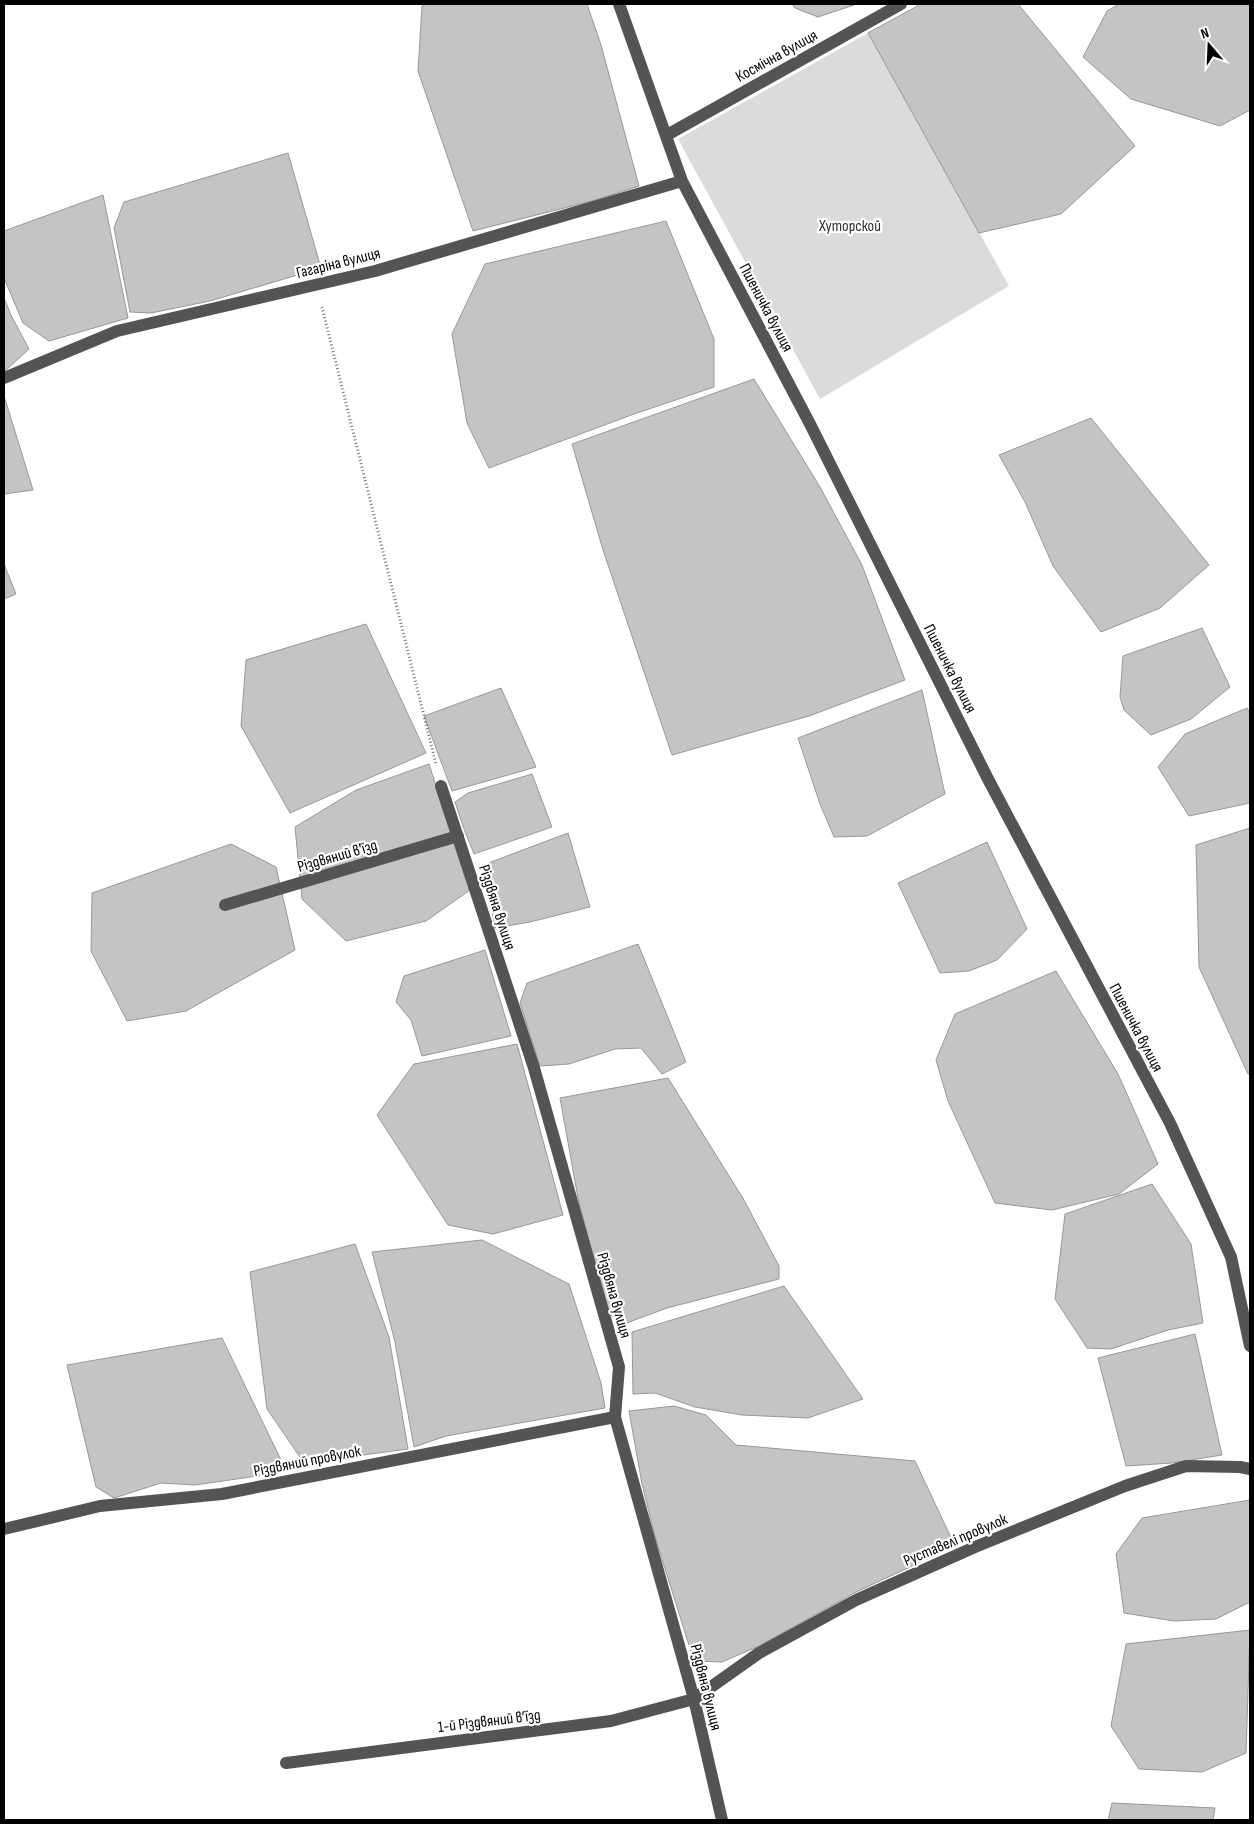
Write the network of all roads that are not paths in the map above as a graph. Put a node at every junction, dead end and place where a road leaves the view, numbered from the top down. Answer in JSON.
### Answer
{"nodes":[{"id":1,"x":619,"y":4,"type":"edge"},
{"id":2,"x":901,"y":4,"type":"edge"},
{"id":3,"x":666,"y":135,"type":"junction"},
{"id":4,"x":682,"y":180,"type":"junction"},
{"id":5,"x":4,"y":378,"type":"edge"},
{"id":6,"x":441,"y":786,"type":"road end"},
{"id":7,"x":458,"y":836,"type":"junction"},
{"id":8,"x":226,"y":905,"type":"dead end"},
{"id":9,"x":1250,"y":1346,"type":"edge"},
{"id":10,"x":616,"y":1416,"type":"junction"},
{"id":11,"x":1250,"y":1469,"type":"edge"},
{"id":12,"x":4,"y":1529,"type":"edge"},
{"id":13,"x":694,"y":1699,"type":"junction"},
{"id":14,"x":286,"y":1763,"type":"dead end"},
{"id":15,"x":722,"y":1820,"type":"edge"}],
"edges":[{"from":1,"to":3,"type":"street","name":"Пшеничка вулиця"},
{"from":2,"to":3,"type":"street","name":"Космічна вулиця"},
{"from":3,"to":4,"type":"street","name":"Пшеничка вулиця"},
{"from":4,"to":5,"type":"street","name":"Гагаріна вулиця"},
{"from":4,"to":9,"type":"street","name":"Пшеничка вулиця"},
{"from":6,"to":7,"type":"street","name":"Різдвяна вулиця"},
{"from":7,"to":8,"type":"street","name":"Різдвяний в'їзд"},
{"from":7,"to":10,"type":"street","name":"Різдвяна вулиця"},
{"from":10,"to":12,"type":"street","name":"Різдвяний провулок"},
{"from":10,"to":13,"type":"street","name":"Різдвяна вулиця"},
{"from":11,"to":13,"type":"street","name":"Руставелі провулок"},
{"from":13,"to":14,"type":"street","name":"1-й Різдвяний в’їзд"},
{"from":13,"to":15,"type":"street","name":"Різдвяна вулиця"}]}
